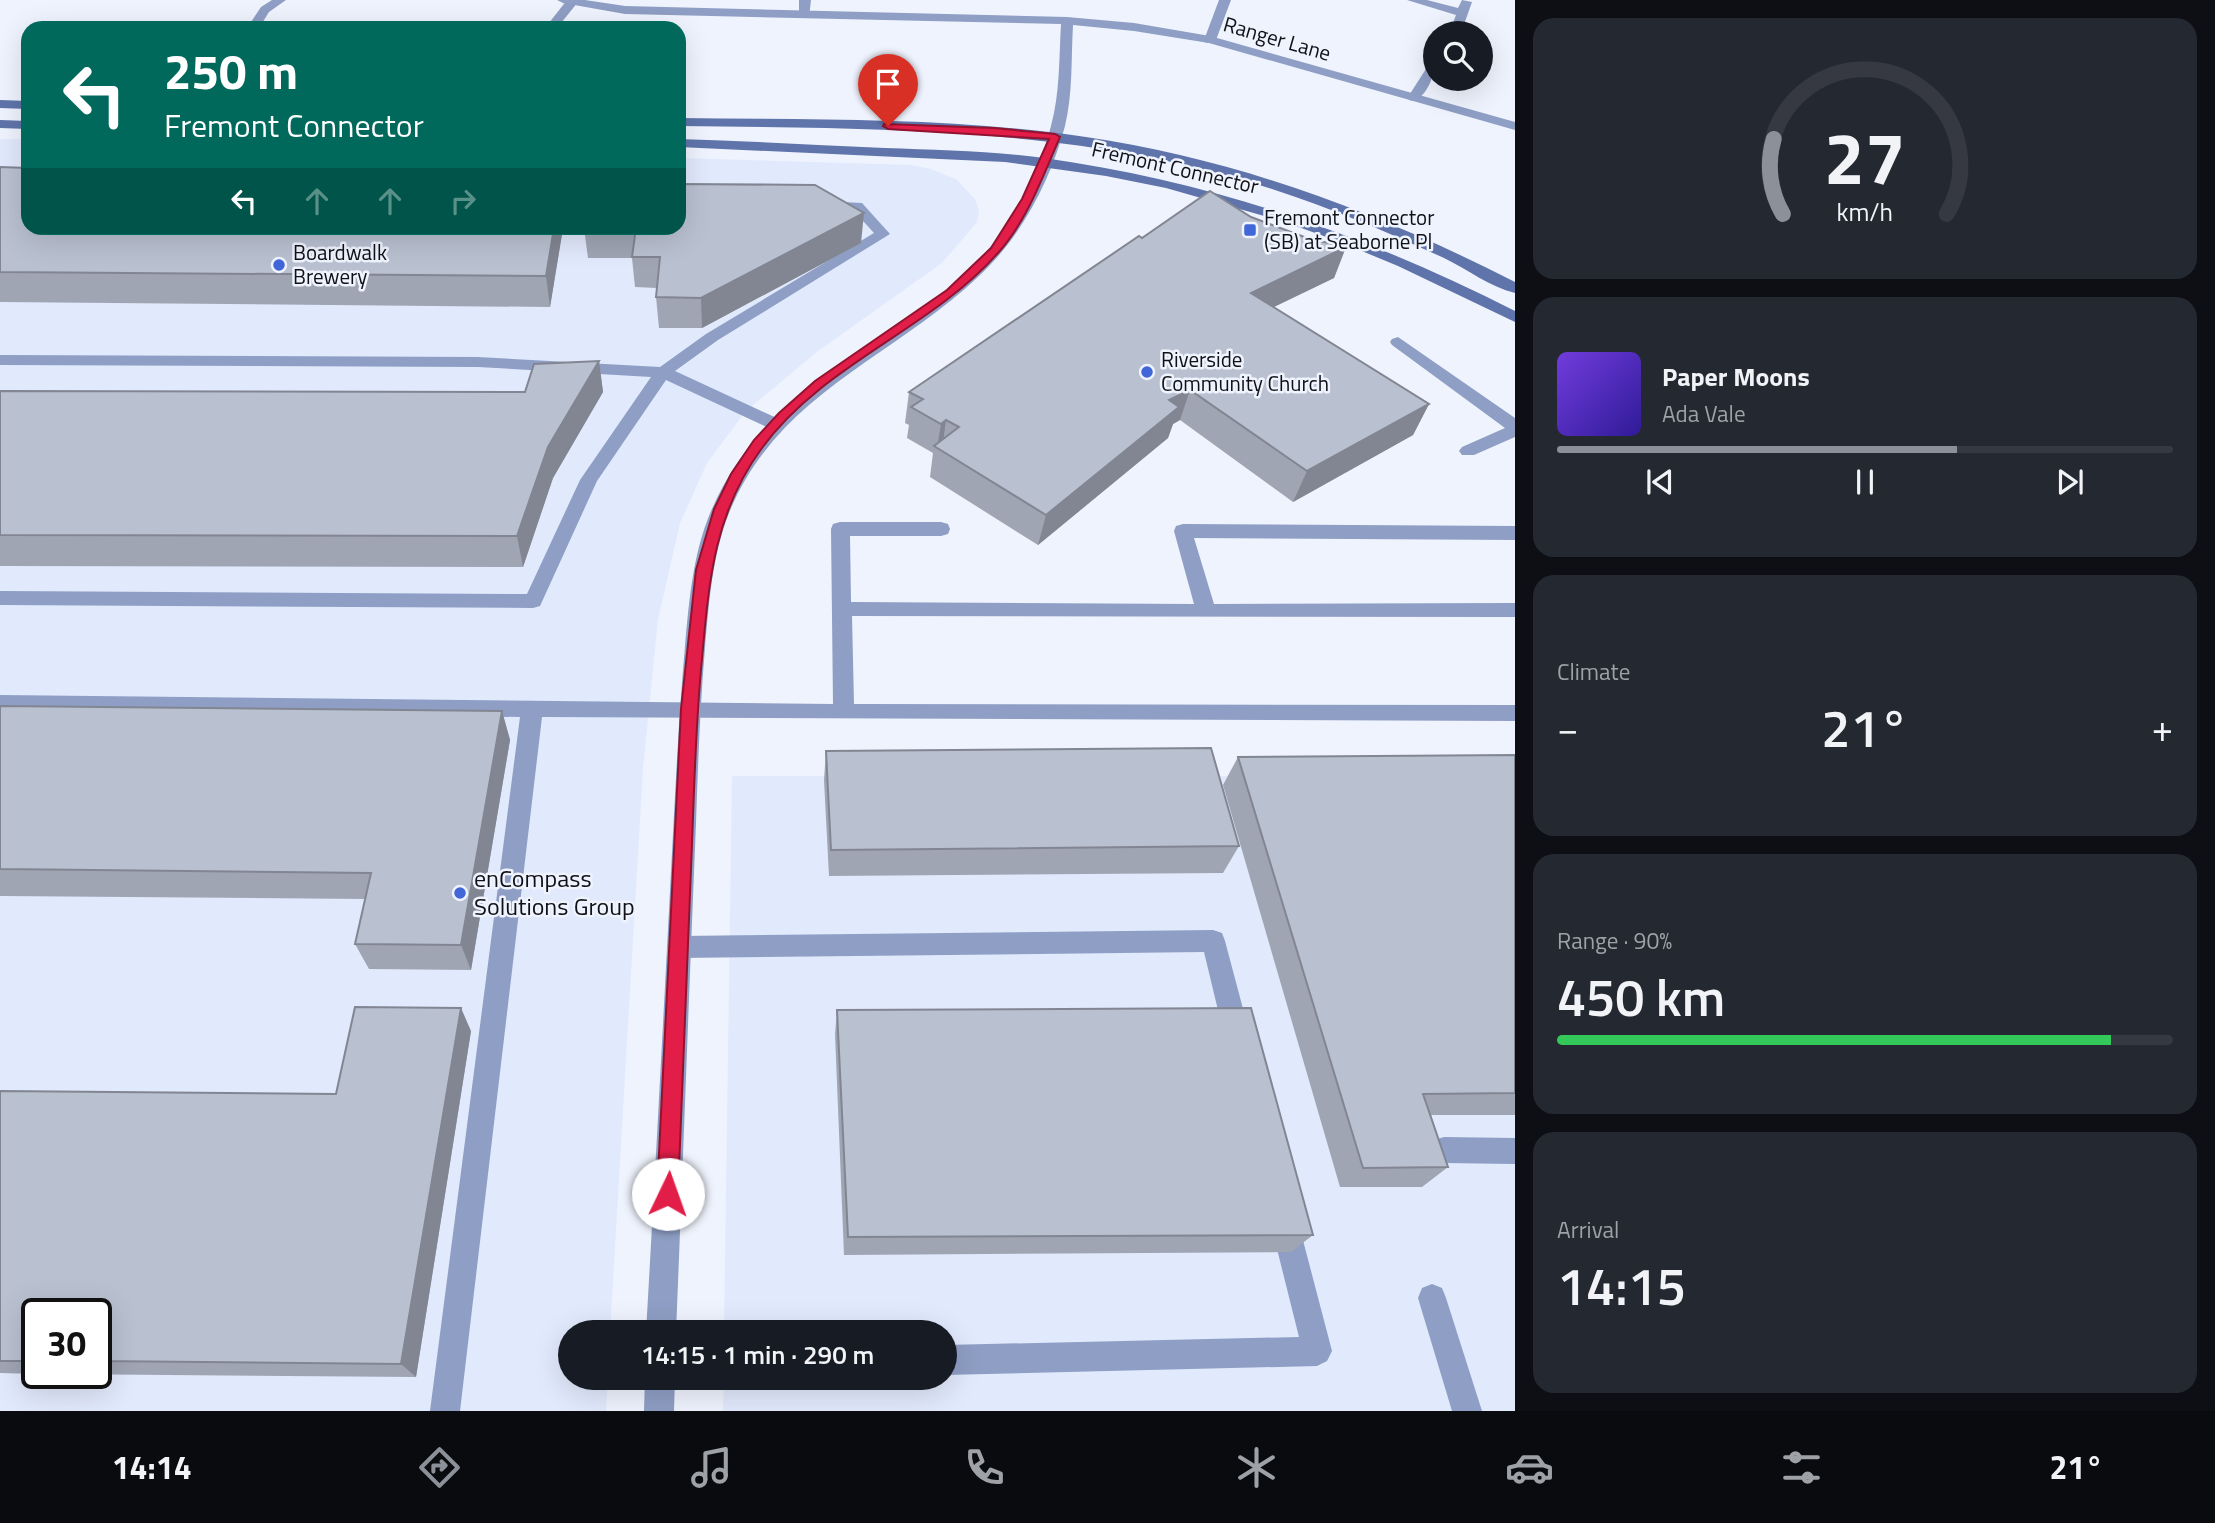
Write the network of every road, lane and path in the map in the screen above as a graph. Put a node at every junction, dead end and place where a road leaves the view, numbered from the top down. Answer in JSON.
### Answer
{"nodes":[{"id":1,"x":280,"y":0,"type":"edge"},
{"id":2,"x":805,"y":0,"type":"edge"},
{"id":3,"x":1225,"y":0,"type":"edge"},
{"id":4,"x":1413,"y":0,"type":"edge"},
{"id":5,"x":1467,"y":0,"type":"edge"},
{"id":6,"x":567,"y":1,"type":"edge"},
{"id":7,"x":1463,"y":13,"type":"junction"},
{"id":8,"x":804,"y":14,"type":"junction"},
{"id":9,"x":258,"y":21,"type":"edge"},
{"id":10,"x":555,"y":21,"type":"edge"},
{"id":11,"x":1460,"y":21,"type":"edge"},
{"id":12,"x":1067,"y":22,"type":"junction"},
{"id":13,"x":1210,"y":40,"type":"junction"},
{"id":14,"x":1423,"y":84,"type":"edge"},
{"id":15,"x":1415,"y":97,"type":"junction"},
{"id":16,"x":0,"y":104,"type":"edge"},
{"id":17,"x":21,"y":104,"type":"edge"},
{"id":18,"x":686,"y":122,"type":"edge"},
{"id":19,"x":0,"y":124,"type":"edge"},
{"id":20,"x":21,"y":125,"type":"edge"},
{"id":21,"x":1515,"y":125,"type":"edge"},
{"id":22,"x":1055,"y":137,"type":"junction"},
{"id":23,"x":686,"y":143,"type":"edge"},
{"id":24,"x":1045,"y":162,"type":"junction"},
{"id":25,"x":802,"y":204,"type":"edge"},
{"id":26,"x":1515,"y":288,"type":"edge"},
{"id":27,"x":1515,"y":317,"type":"edge"},
{"id":28,"x":1398,"y":342,"type":"dead end"},
{"id":29,"x":0,"y":359,"type":"edge"},
{"id":30,"x":663,"y":372,"type":"junction"},
{"id":31,"x":775,"y":424,"type":"junction"},
{"id":32,"x":1515,"y":428,"type":"edge"},
{"id":33,"x":1468,"y":452,"type":"dead end"},
{"id":34,"x":941,"y":529,"type":"dead end"},
{"id":35,"x":1515,"y":533,"type":"edge"},
{"id":36,"x":0,"y":598,"type":"edge"},
{"id":37,"x":840,"y":609,"type":"junction"},
{"id":38,"x":1515,"y":610,"type":"edge"},
{"id":39,"x":1206,"y":611,"type":"junction"},
{"id":40,"x":0,"y":704,"type":"edge"},
{"id":41,"x":532,"y":709,"type":"junction"},
{"id":42,"x":689,"y":709,"type":"junction"},
{"id":43,"x":844,"y":712,"type":"junction"},
{"id":44,"x":1515,"y":713,"type":"edge"},
{"id":45,"x":679,"y":947,"type":"junction"},
{"id":46,"x":1243,"y":1060,"type":"edge"},
{"id":47,"x":1444,"y":1150,"type":"edge"},
{"id":48,"x":1515,"y":1151,"type":"edge"},
{"id":49,"x":1280,"y":1205,"type":"edge"},
{"id":50,"x":1432,"y":1298,"type":"dead end"},
{"id":51,"x":663,"y":1320,"type":"edge"},
{"id":52,"x":957,"y":1360,"type":"edge"},
{"id":53,"x":660,"y":1390,"type":"edge"},
{"id":54,"x":445,"y":1411,"type":"edge"},
{"id":55,"x":659,"y":1411,"type":"edge"},
{"id":56,"x":1466,"y":1411,"type":"edge"}],
"edges":[{"from":1,"to":9,"type":"street"},
{"from":2,"to":8,"type":"street"},
{"from":3,"to":13,"type":"street"},
{"from":4,"to":7,"type":"street"},
{"from":5,"to":7,"type":"street"},
{"from":6,"to":8,"type":"street","name":"Ranger Lane"},
{"from":6,"to":10,"type":"street"},
{"from":7,"to":11,"type":"street"},
{"from":8,"to":12,"type":"street","name":"Ranger Lane"},
{"from":12,"to":13,"type":"street","name":"Ranger Lane"},
{"from":12,"to":22,"type":"street"},
{"from":13,"to":15,"type":"street","name":"Ranger Lane"},
{"from":14,"to":15,"type":"street"},
{"from":15,"to":21,"type":"street","name":"Ranger Lane"},
{"from":16,"to":17,"type":"main road"},
{"from":18,"to":22,"type":"main road","name":"Fremont Connector"},
{"from":19,"to":20,"type":"main road"},
{"from":22,"to":24,"type":"street"},
{"from":22,"to":26,"type":"main road","name":"Fremont Connector"},
{"from":23,"to":24,"type":"main road","name":"Fremont Connector"},
{"from":24,"to":27,"type":"main road","name":"Fremont Connector"},
{"from":24,"to":31,"type":"street"},
{"from":25,"to":30,"type":"street"},
{"from":28,"to":32,"type":"street"},
{"from":29,"to":30,"type":"street"},
{"from":30,"to":31,"type":"street"},
{"from":30,"to":36,"type":"street"},
{"from":31,"to":42,"type":"street"},
{"from":32,"to":33,"type":"street"},
{"from":34,"to":37,"type":"street"},
{"from":35,"to":39,"type":"street"},
{"from":37,"to":39,"type":"street"},
{"from":37,"to":43,"type":"street"},
{"from":38,"to":39,"type":"street"},
{"from":40,"to":41,"type":"street"},
{"from":41,"to":42,"type":"street"},
{"from":41,"to":54,"type":"street"},
{"from":42,"to":43,"type":"street"},
{"from":42,"to":45,"type":"street"},
{"from":43,"to":44,"type":"street"},
{"from":45,"to":46,"type":"street"},
{"from":45,"to":51,"type":"street"},
{"from":47,"to":48,"type":"street"},
{"from":49,"to":52,"type":"street"},
{"from":50,"to":56,"type":"street"},
{"from":53,"to":55,"type":"street"}]}
